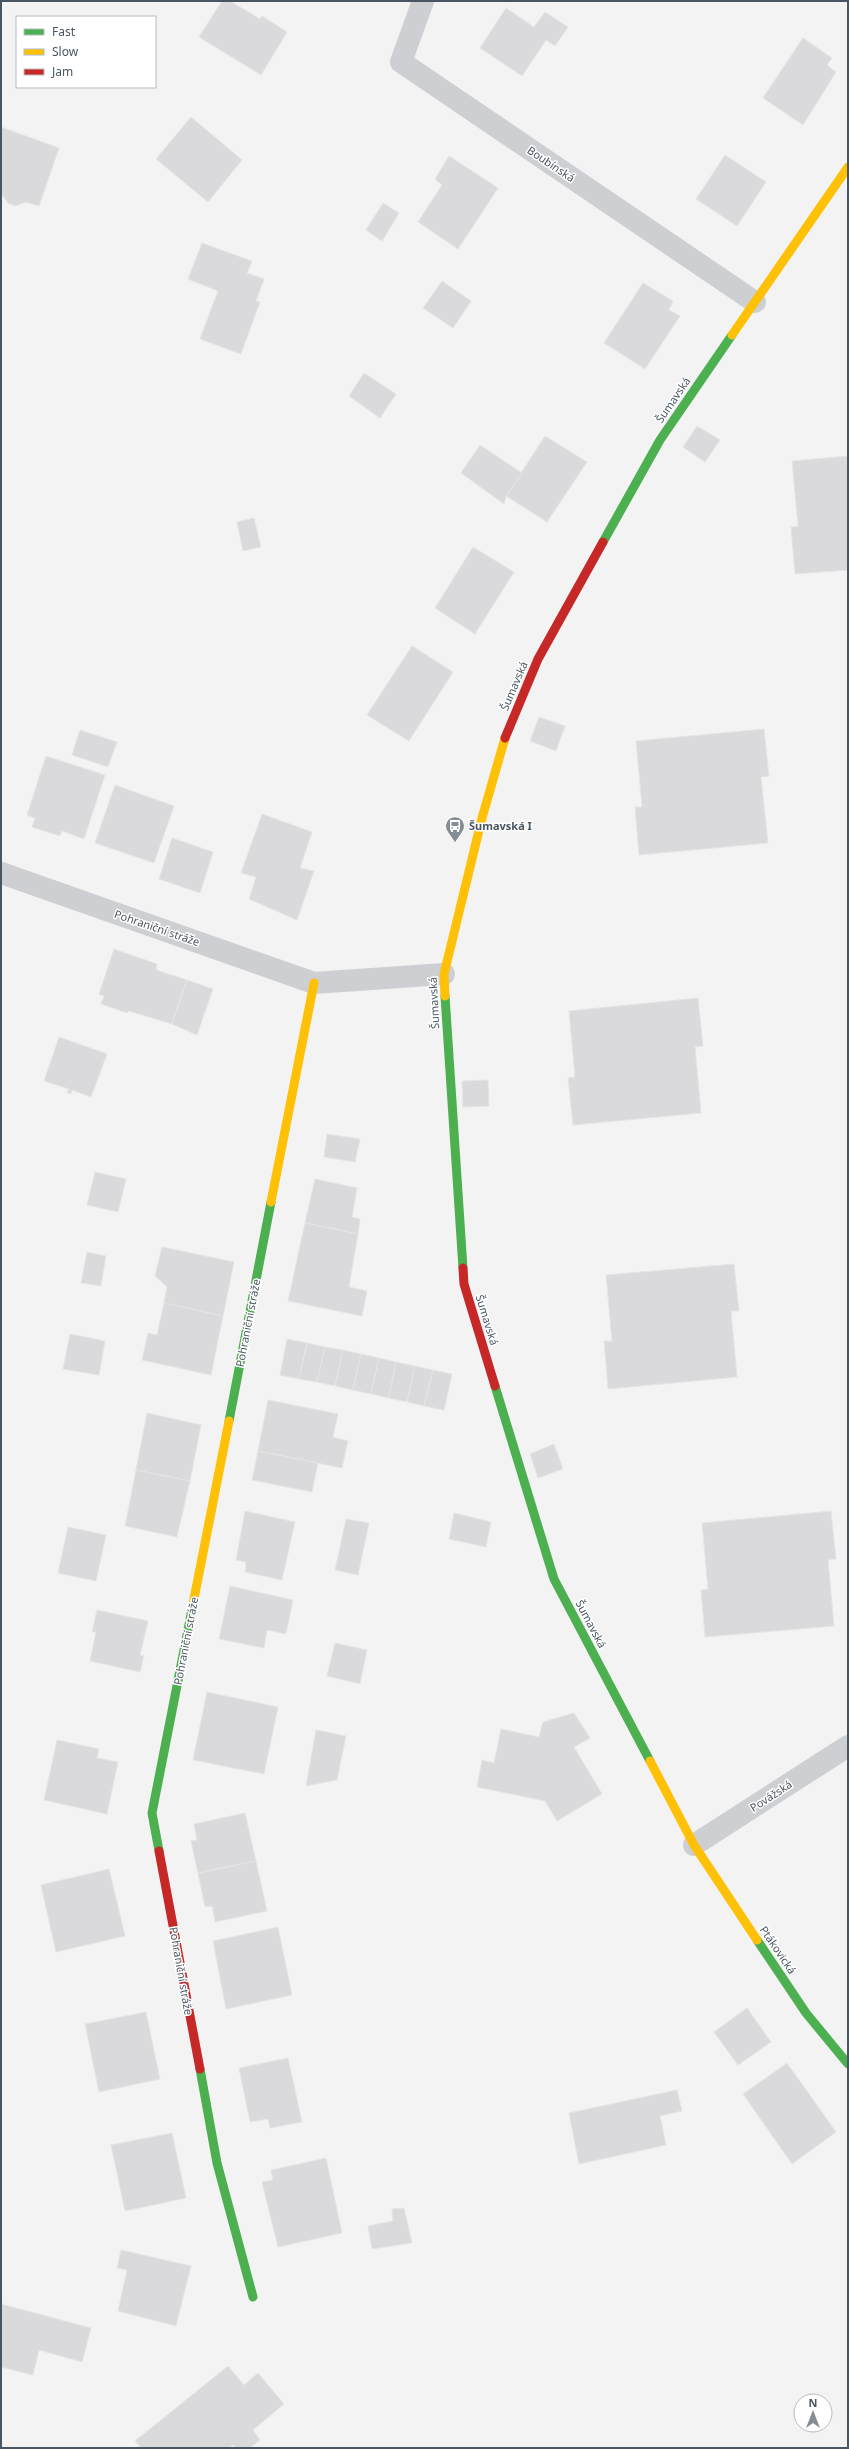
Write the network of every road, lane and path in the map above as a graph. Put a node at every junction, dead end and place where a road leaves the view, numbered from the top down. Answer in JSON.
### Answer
{"nodes":[{"id":1,"x":424,"y":1,"type":"edge"},
{"id":2,"x":848,"y":167,"type":"edge"},
{"id":3,"x":755,"y":302,"type":"junction"},
{"id":4,"x":1,"y":873,"type":"edge"},
{"id":5,"x":444,"y":974,"type":"junction"},
{"id":6,"x":314,"y":984,"type":"junction"},
{"id":7,"x":848,"y":1746,"type":"edge"},
{"id":8,"x":694,"y":1845,"type":"junction"},
{"id":9,"x":848,"y":2064,"type":"edge"},
{"id":10,"x":253,"y":2297,"type":"dead end"}],
"edges":[{"from":1,"to":3,"type":"street","name":"Boubínská"},
{"from":2,"to":3,"type":"street","name":"Šumavská"},
{"from":3,"to":5,"type":"street","name":"Šumavská"},
{"from":4,"to":6,"type":"street","name":"Pohraniční stráže"},
{"from":5,"to":6,"type":"street","name":"Pohraniční stráže"},
{"from":5,"to":8,"type":"street","name":"Šumavská"},
{"from":6,"to":10,"type":"street","name":"Pohraniční stráže"},
{"from":7,"to":8,"type":"street","name":"Povážská"},
{"from":8,"to":9,"type":"street","name":"Ptákovická"}]}
